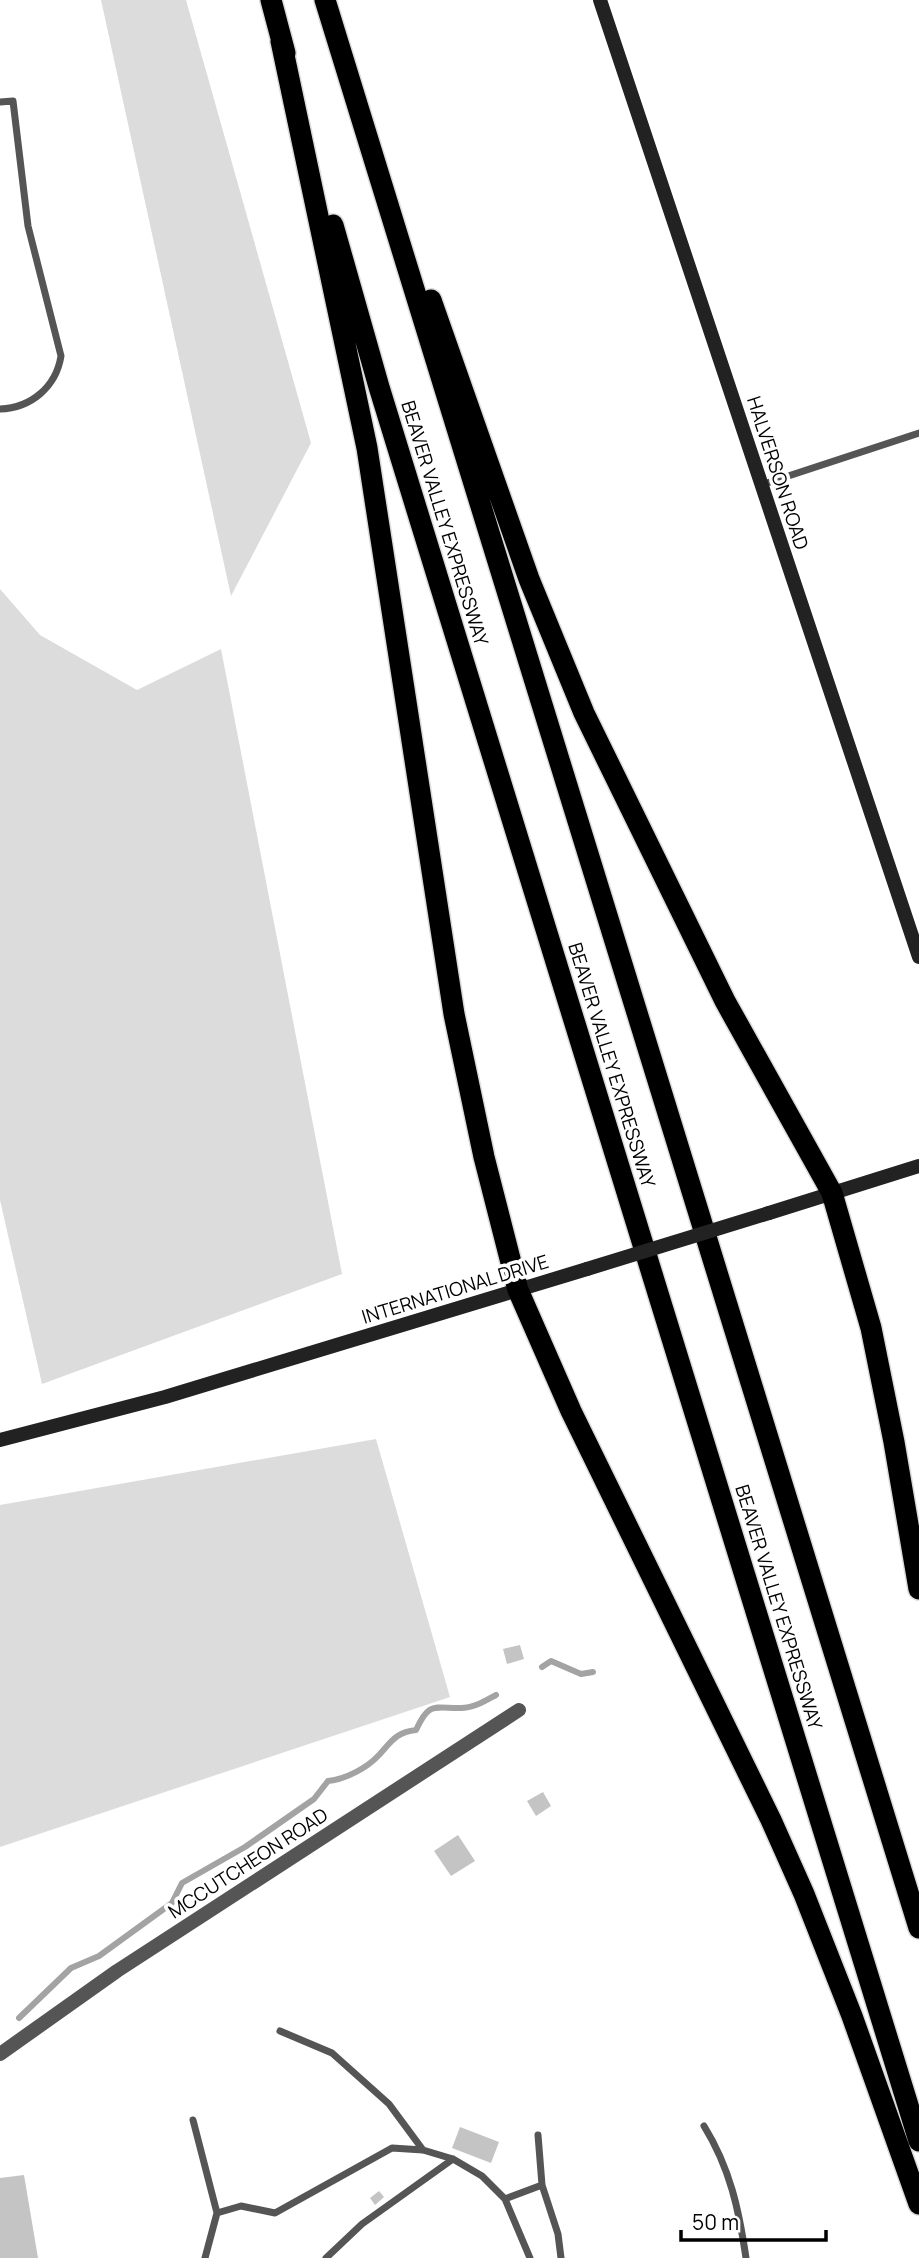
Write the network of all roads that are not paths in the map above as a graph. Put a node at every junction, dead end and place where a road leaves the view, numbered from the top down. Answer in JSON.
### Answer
{"nodes":[{"id":1,"x":271,"y":0,"type":"edge"},
{"id":2,"x":326,"y":0,"type":"edge"},
{"id":3,"x":600,"y":0,"type":"edge"},
{"id":4,"x":281,"y":41,"type":"junction"},
{"id":5,"x":0,"y":102,"type":"edge"},
{"id":6,"x":0,"y":409,"type":"edge"},
{"id":7,"x":919,"y":433,"type":"edge"},
{"id":8,"x":761,"y":485,"type":"junction"},
{"id":9,"x":919,"y":957,"type":"edge"},
{"id":10,"x":919,"y":1166,"type":"edge"},
{"id":11,"x":832,"y":1193,"type":"junction"},
{"id":12,"x":518,"y":1290,"type":"junction"},
{"id":13,"x":0,"y":1440,"type":"edge"},
{"id":14,"x":919,"y":1589,"type":"edge"},
{"id":15,"x":519,"y":1710,"type":"dead end"},
{"id":16,"x":919,"y":1928,"type":"edge"},
{"id":17,"x":280,"y":2031,"type":"dead end"},
{"id":18,"x":0,"y":2053,"type":"edge"},
{"id":19,"x":193,"y":2119,"type":"dead end"},
{"id":20,"x":704,"y":2126,"type":"dead end"},
{"id":21,"x":538,"y":2135,"type":"dead end"},
{"id":22,"x":919,"y":2141,"type":"edge"},
{"id":23,"x":424,"y":2150,"type":"junction"},
{"id":24,"x":453,"y":2159,"type":"junction"},
{"id":25,"x":542,"y":2185,"type":"junction"},
{"id":26,"x":505,"y":2199,"type":"junction"},
{"id":27,"x":919,"y":2204,"type":"edge"},
{"id":28,"x":217,"y":2213,"type":"junction"},
{"id":29,"x":205,"y":2258,"type":"edge"},
{"id":30,"x":326,"y":2258,"type":"edge"},
{"id":31,"x":530,"y":2258,"type":"edge"},
{"id":32,"x":561,"y":2258,"type":"edge"},
{"id":33,"x":746,"y":2258,"type":"edge"}],
"edges":[{"from":1,"to":4,"type":"highway","name":"BEAVER VALLEY EXPRESSWAY"},
{"from":2,"to":11,"type":"highway"},
{"from":2,"to":16,"type":"highway","name":"BEAVER VALLEY EXPRESSWAY"},
{"from":3,"to":8,"type":"street","name":"HALVERSON ROAD"},
{"from":4,"to":12,"type":"highway"},
{"from":4,"to":22,"type":"highway","name":"BEAVER VALLEY EXPRESSWAY"},
{"from":5,"to":6,"type":"lane"},
{"from":7,"to":8,"type":"lane"},
{"from":8,"to":9,"type":"street","name":"HALVERSON ROAD"},
{"from":10,"to":11,"type":"street","name":"INTERNATIONAL DRIVE"},
{"from":11,"to":12,"type":"street","name":"INTERNATIONAL DRIVE","bridge":true},
{"from":11,"to":14,"type":"highway"},
{"from":12,"to":13,"type":"street","name":"INTERNATIONAL DRIVE"},
{"from":12,"to":27,"type":"highway"},
{"from":15,"to":18,"type":"street","name":"MCCUTCHEON ROAD"},
{"from":17,"to":23,"type":"lane"},
{"from":19,"to":28,"type":"lane"},
{"from":20,"to":33,"type":"lane"},
{"from":21,"to":25,"type":"lane"},
{"from":23,"to":24,"type":"lane"},
{"from":23,"to":28,"type":"lane"},
{"from":24,"to":26,"type":"lane"},
{"from":24,"to":30,"type":"lane"},
{"from":25,"to":26,"type":"lane"},
{"from":25,"to":32,"type":"lane"},
{"from":26,"to":31,"type":"lane"},
{"from":28,"to":29,"type":"lane"}]}
